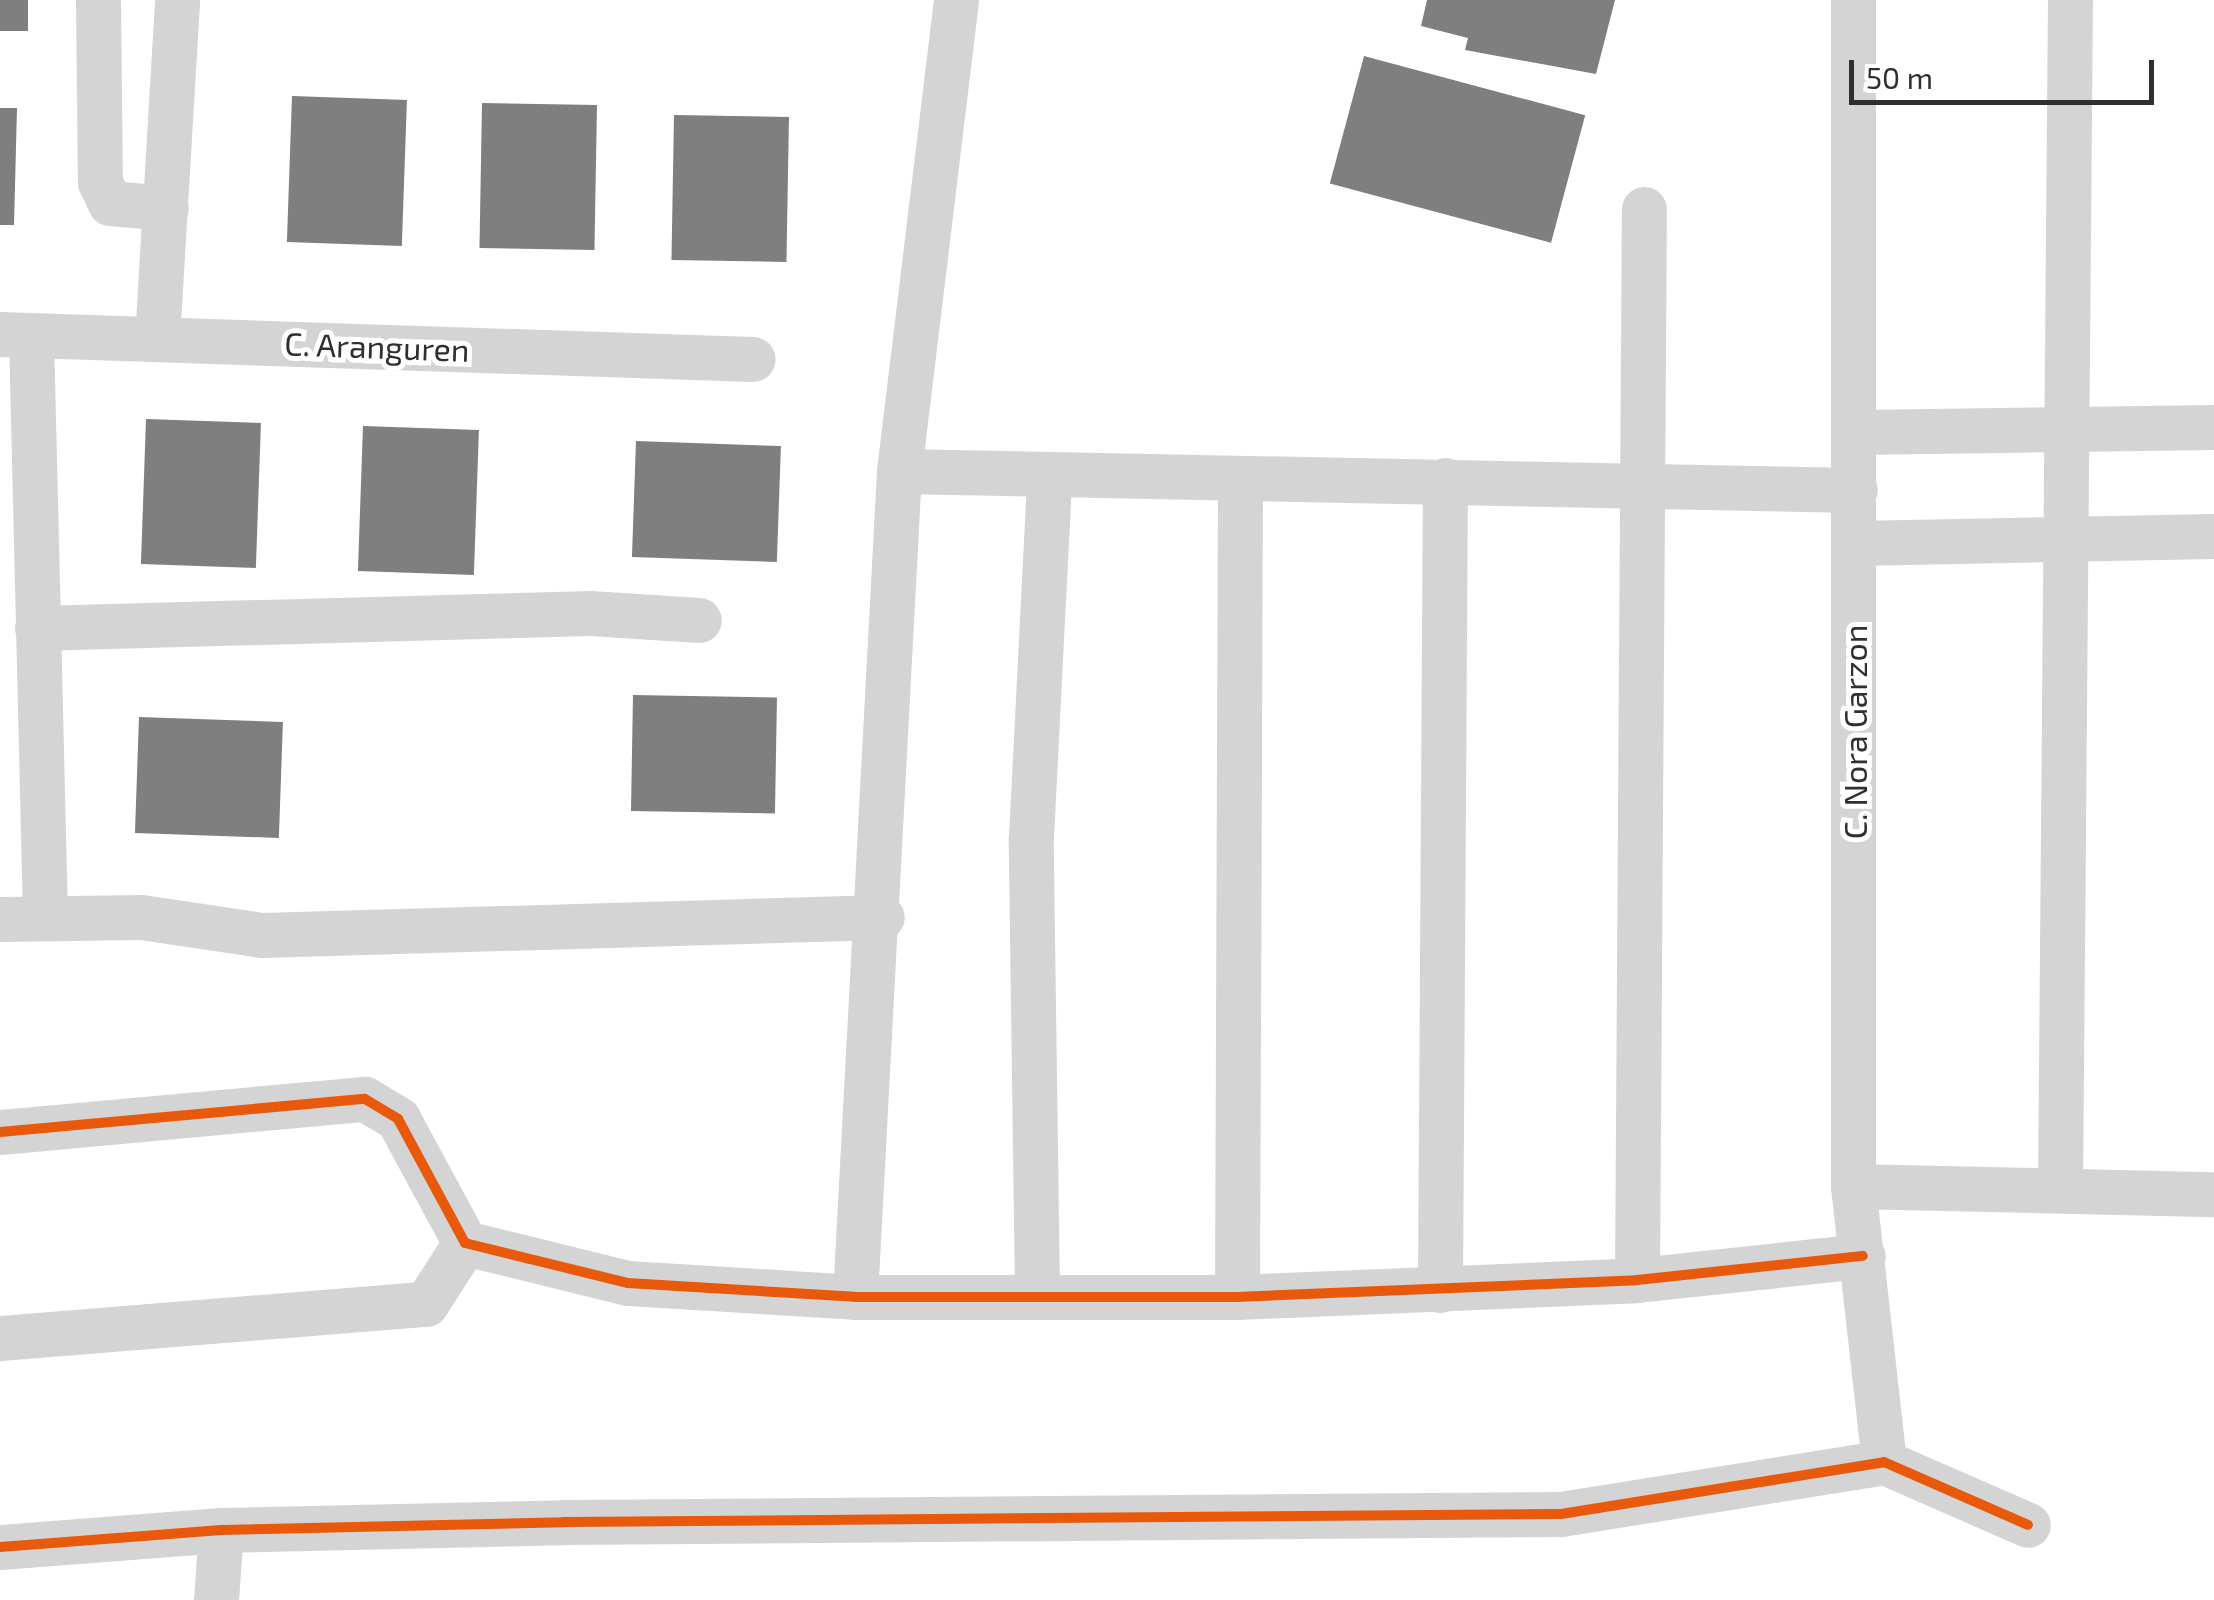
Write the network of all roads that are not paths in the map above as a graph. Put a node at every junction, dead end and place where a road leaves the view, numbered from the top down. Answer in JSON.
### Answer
{"nodes":[{"id":1,"x":98,"y":0,"type":"edge"},
{"id":2,"x":178,"y":0,"type":"edge"},
{"id":3,"x":956,"y":0,"type":"edge"},
{"id":4,"x":1853,"y":0,"type":"edge"},
{"id":5,"x":2070,"y":0,"type":"edge"},
{"id":6,"x":166,"y":208,"type":"junction"},
{"id":7,"x":1644,"y":210,"type":"dead end"},
{"id":8,"x":16,"y":334,"type":"edge"},
{"id":9,"x":157,"y":339,"type":"junction"},
{"id":10,"x":753,"y":359,"type":"dead end"},
{"id":11,"x":2214,"y":427,"type":"edge"},
{"id":12,"x":2071,"y":428,"type":"junction"},
{"id":13,"x":1857,"y":432,"type":"junction"},
{"id":14,"x":899,"y":470,"type":"junction"},
{"id":15,"x":1240,"y":479,"type":"junction"},
{"id":16,"x":1049,"y":480,"type":"junction"},
{"id":17,"x":1446,"y":480,"type":"junction"},
{"id":18,"x":1855,"y":490,"type":"junction"},
{"id":19,"x":1644,"y":492,"type":"junction"},
{"id":20,"x":2071,"y":534,"type":"junction"},
{"id":21,"x":2214,"y":536,"type":"edge"},
{"id":22,"x":1854,"y":543,"type":"junction"},
{"id":23,"x":699,"y":620,"type":"dead end"},
{"id":24,"x":37,"y":628,"type":"junction"},
{"id":25,"x":45,"y":916,"type":"junction"},
{"id":26,"x":882,"y":917,"type":"junction"},
{"id":27,"x":0,"y":919,"type":"edge"},
{"id":28,"x":0,"y":1132,"type":"edge"},
{"id":29,"x":1853,"y":1186,"type":"junction"},
{"id":30,"x":2060,"y":1189,"type":"junction"},
{"id":31,"x":2214,"y":1194,"type":"edge"},
{"id":32,"x":465,"y":1243,"type":"junction"},
{"id":33,"x":1863,"y":1256,"type":"junction"},
{"id":34,"x":1637,"y":1280,"type":"junction"},
{"id":35,"x":1440,"y":1290,"type":"junction"},
{"id":36,"x":1037,"y":1292,"type":"junction"},
{"id":37,"x":855,"y":1297,"type":"junction"},
{"id":38,"x":1238,"y":1297,"type":"junction"},
{"id":39,"x":0,"y":1338,"type":"edge"},
{"id":40,"x":1884,"y":1462,"type":"junction"},
{"id":41,"x":2028,"y":1525,"type":"dead end"},
{"id":42,"x":220,"y":1530,"type":"junction"},
{"id":43,"x":0,"y":1547,"type":"edge"},
{"id":44,"x":216,"y":1600,"type":"edge"}],
"edges":[{"from":1,"to":6,"type":"street"},
{"from":2,"to":6,"type":"street"},
{"from":3,"to":14,"type":"street"},
{"from":4,"to":13,"type":"street","name":"C. Nora Garzon"},
{"from":5,"to":12,"type":"street"},
{"from":6,"to":9,"type":"street"},
{"from":7,"to":19,"type":"street"},
{"from":8,"to":9,"type":"street","name":"C. Aranguren"},
{"from":8,"to":24,"type":"street"},
{"from":9,"to":10,"type":"street","name":"C. Aranguren"},
{"from":11,"to":12,"type":"street"},
{"from":12,"to":13,"type":"street"},
{"from":12,"to":20,"type":"street"},
{"from":13,"to":18,"type":"street","name":"C. Nora Garzon"},
{"from":14,"to":16,"type":"street"},
{"from":14,"to":26,"type":"street"},
{"from":15,"to":16,"type":"street"},
{"from":15,"to":17,"type":"street"},
{"from":15,"to":38,"type":"street"},
{"from":16,"to":36,"type":"street"},
{"from":17,"to":19,"type":"street"},
{"from":17,"to":35,"type":"street"},
{"from":18,"to":19,"type":"street"},
{"from":18,"to":22,"type":"street","name":"C. Nora Garzon"},
{"from":19,"to":34,"type":"street"},
{"from":20,"to":21,"type":"street"},
{"from":20,"to":22,"type":"street"},
{"from":20,"to":30,"type":"street"},
{"from":22,"to":29,"type":"street","name":"C. Nora Garzon"},
{"from":23,"to":24,"type":"street"},
{"from":24,"to":25,"type":"street"},
{"from":25,"to":26,"type":"street"},
{"from":25,"to":27,"type":"street"},
{"from":26,"to":37,"type":"street"},
{"from":28,"to":32,"type":"street"},
{"from":29,"to":30,"type":"street"},
{"from":29,"to":33,"type":"street","name":"C. Nora Garzon"},
{"from":30,"to":31,"type":"street"},
{"from":32,"to":37,"type":"street"},
{"from":32,"to":39,"type":"street"},
{"from":33,"to":34,"type":"street"},
{"from":33,"to":40,"type":"street","name":"C. Nora Garzon"},
{"from":34,"to":35,"type":"street"},
{"from":35,"to":38,"type":"street"},
{"from":36,"to":37,"type":"street"},
{"from":36,"to":38,"type":"street"},
{"from":40,"to":41,"type":"street"},
{"from":40,"to":42,"type":"street"},
{"from":42,"to":43,"type":"street"},
{"from":42,"to":44,"type":"street"}]}
